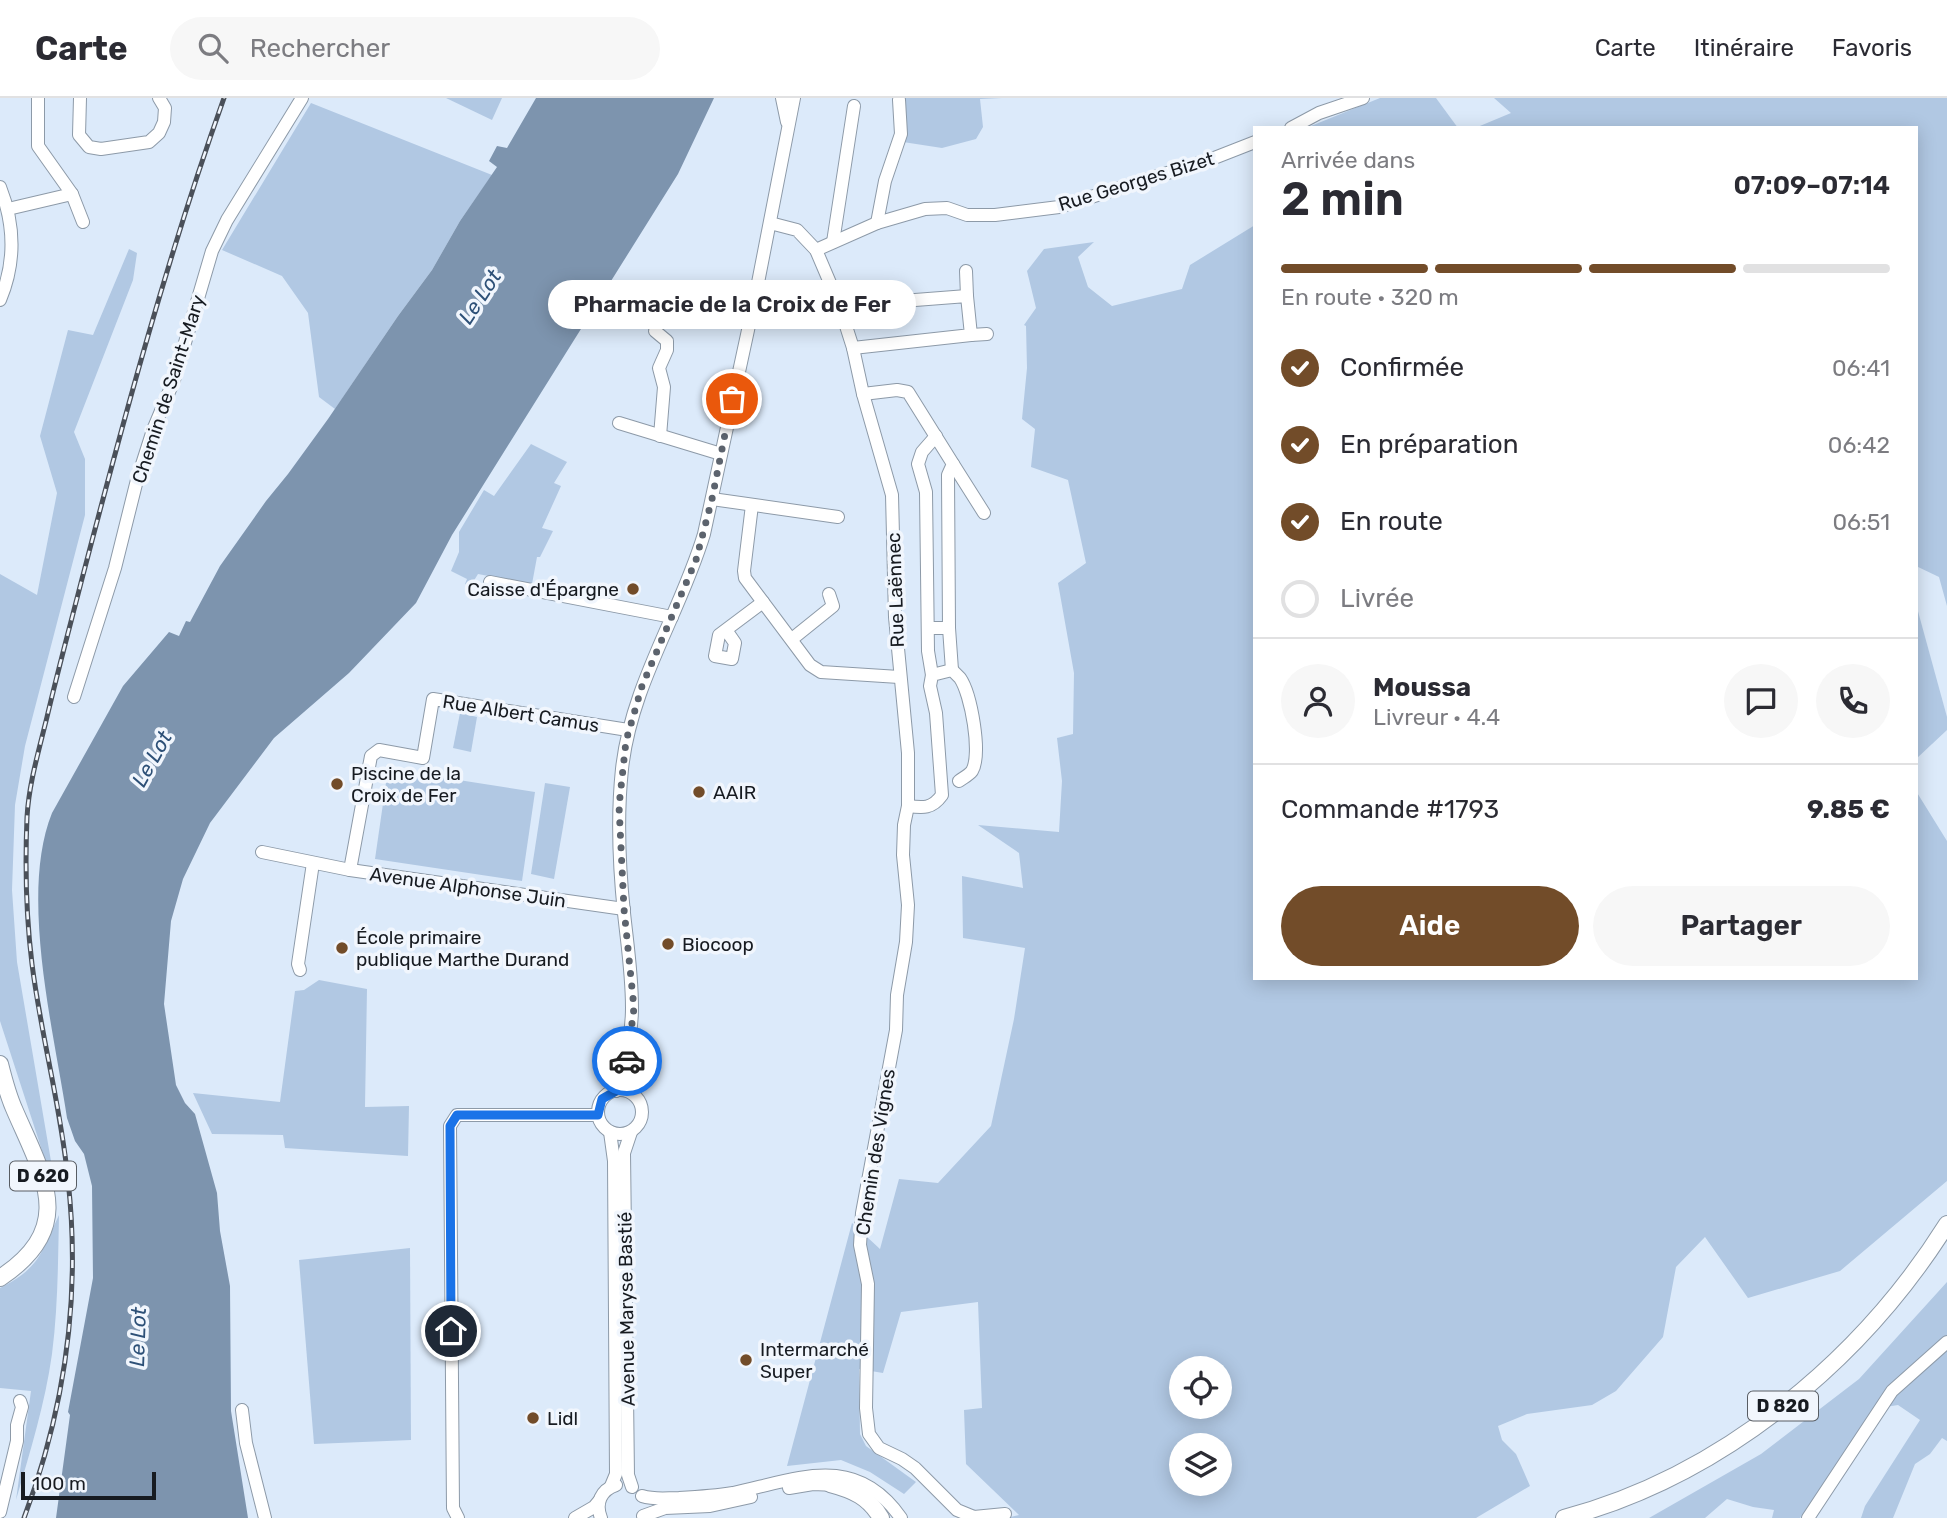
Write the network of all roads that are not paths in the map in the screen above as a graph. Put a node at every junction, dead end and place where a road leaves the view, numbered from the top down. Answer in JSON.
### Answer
{"nodes":[{"id":1,"x":38,"y":98,"type":"edge"},
{"id":2,"x":80,"y":98,"type":"edge"},
{"id":3,"x":159,"y":98,"type":"edge"},
{"id":4,"x":302,"y":98,"type":"edge"},
{"id":5,"x":782,"y":98,"type":"edge"},
{"id":6,"x":794,"y":98,"type":"edge"},
{"id":7,"x":1363,"y":98,"type":"edge"},
{"id":8,"x":899,"y":100,"type":"edge"},
{"id":9,"x":854,"y":106,"type":"dead end"},
{"id":10,"x":788,"y":124,"type":"junction"},
{"id":11,"x":1295,"y":126,"type":"edge"},
{"id":12,"x":1253,"y":143,"type":"edge"},
{"id":13,"x":0,"y":187,"type":"edge"},
{"id":14,"x":72,"y":194,"type":"junction"},
{"id":15,"x":8,"y":209,"type":"junction"},
{"id":16,"x":83,"y":222,"type":"dead end"},
{"id":17,"x":770,"y":223,"type":"junction"},
{"id":18,"x":877,"y":223,"type":"junction"},
{"id":19,"x":833,"y":242,"type":"junction"},
{"id":20,"x":816,"y":250,"type":"junction"},
{"id":21,"x":966,"y":271,"type":"dead end"},
{"id":22,"x":967,"y":296,"type":"junction"},
{"id":23,"x":0,"y":300,"type":"edge"},
{"id":24,"x":850,"y":305,"type":"dead end"},
{"id":25,"x":655,"y":331,"type":"dead end"},
{"id":26,"x":987,"y":334,"type":"dead end"},
{"id":27,"x":971,"y":335,"type":"junction"},
{"id":28,"x":853,"y":348,"type":"junction"},
{"id":29,"x":863,"y":394,"type":"junction"},
{"id":30,"x":619,"y":423,"type":"dead end"},
{"id":31,"x":660,"y":436,"type":"junction"},
{"id":32,"x":936,"y":436,"type":"junction"},
{"id":33,"x":721,"y":454,"type":"junction"},
{"id":34,"x":953,"y":464,"type":"junction"},
{"id":35,"x":712,"y":499,"type":"junction"},
{"id":36,"x":752,"y":505,"type":"junction"},
{"id":37,"x":984,"y":513,"type":"dead end"},
{"id":38,"x":838,"y":517,"type":"dead end"},
{"id":39,"x":489,"y":582,"type":"dead end"},
{"id":40,"x":829,"y":594,"type":"dead end"},
{"id":41,"x":763,"y":602,"type":"junction"},
{"id":42,"x":672,"y":617,"type":"junction"},
{"id":43,"x":928,"y":628,"type":"junction"},
{"id":44,"x":949,"y":628,"type":"junction"},
{"id":45,"x":726,"y":630,"type":"dead end"},
{"id":46,"x":792,"y":639,"type":"junction"},
{"id":47,"x":952,"y":670,"type":"junction"},
{"id":48,"x":932,"y":675,"type":"junction"},
{"id":49,"x":899,"y":677,"type":"junction"},
{"id":50,"x":74,"y":697,"type":"dead end"},
{"id":51,"x":628,"y":730,"type":"junction"},
{"id":52,"x":959,"y":781,"type":"dead end"},
{"id":53,"x":908,"y":806,"type":"junction"},
{"id":54,"x":262,"y":852,"type":"dead end"},
{"id":55,"x":313,"y":863,"type":"junction"},
{"id":56,"x":350,"y":870,"type":"junction"},
{"id":57,"x":624,"y":909,"type":"junction"},
{"id":58,"x":300,"y":970,"type":"dead end"},
{"id":59,"x":897,"y":995,"type":"joint"},
{"id":60,"x":0,"y":1064,"type":"edge"},
{"id":61,"x":623,"y":1092,"type":"junction"},
{"id":62,"x":598,"y":1115,"type":"junction"},
{"id":63,"x":610,"y":1132,"type":"junction"},
{"id":64,"x":631,"y":1132,"type":"junction"},
{"id":65,"x":1947,"y":1224,"type":"edge"},
{"id":66,"x":0,"y":1278,"type":"edge"},
{"id":67,"x":1947,"y":1342,"type":"edge"},
{"id":68,"x":20,"y":1401,"type":"dead end"},
{"id":69,"x":242,"y":1410,"type":"dead end"},
{"id":70,"x":830,"y":1483,"type":"junction"},
{"id":71,"x":611,"y":1486,"type":"junction"},
{"id":72,"x":632,"y":1487,"type":"junction"},
{"id":73,"x":642,"y":1496,"type":"junction"},
{"id":74,"x":599,"y":1501,"type":"junction"},
{"id":75,"x":0,"y":1513,"type":"edge"},
{"id":76,"x":1005,"y":1514,"type":"dead end"},
{"id":77,"x":642,"y":1517,"type":"edge"},
{"id":78,"x":265,"y":1518,"type":"edge"},
{"id":79,"x":458,"y":1518,"type":"edge"},
{"id":80,"x":575,"y":1518,"type":"edge"},
{"id":81,"x":601,"y":1518,"type":"edge"},
{"id":82,"x":881,"y":1518,"type":"edge"},
{"id":83,"x":892,"y":1518,"type":"edge"},
{"id":84,"x":901,"y":1518,"type":"edge"},
{"id":85,"x":1564,"y":1518,"type":"edge"},
{"id":86,"x":1808,"y":1518,"type":"edge"}],
"edges":[{"from":1,"to":14,"type":"street"},
{"from":2,"to":3,"type":"street"},
{"from":4,"to":50,"type":"street","name":"Chemin de Saint-Mary"},
{"from":5,"to":10,"type":"street","name":"Avenue Maryse Bastié"},
{"from":6,"to":10,"type":"street","name":"Avenue Maryse Bastié"},
{"from":7,"to":11,"type":"street"},
{"from":8,"to":18,"type":"street"},
{"from":9,"to":19,"type":"street"},
{"from":10,"to":17,"type":"street","name":"Avenue Maryse Bastié"},
{"from":12,"to":18,"type":"street","name":"Rue Georges Bizet"},
{"from":13,"to":15,"type":"street"},
{"from":14,"to":15,"type":"street"},
{"from":14,"to":16,"type":"street"},
{"from":15,"to":23,"type":"street"},
{"from":17,"to":20,"type":"street","name":"Rue Laënnec"},
{"from":17,"to":33,"type":"street","name":"Avenue Maryse Bastié"},
{"from":18,"to":19,"type":"street","name":"Rue Georges Bizet"},
{"from":19,"to":20,"type":"street","name":"Rue Georges Bizet"},
{"from":20,"to":28,"type":"street","name":"Rue Laënnec"},
{"from":21,"to":22,"type":"street"},
{"from":22,"to":24,"type":"street"},
{"from":22,"to":27,"type":"street"},
{"from":25,"to":31,"type":"street"},
{"from":26,"to":27,"type":"street"},
{"from":27,"to":28,"type":"street"},
{"from":28,"to":29,"type":"street","name":"Rue Laënnec"},
{"from":29,"to":32,"type":"street"},
{"from":29,"to":49,"type":"street","name":"Rue Laënnec"},
{"from":30,"to":31,"type":"street"},
{"from":31,"to":33,"type":"street"},
{"from":32,"to":34,"type":"street"},
{"from":32,"to":43,"type":"street"},
{"from":33,"to":35,"type":"street","name":"Avenue Maryse Bastié"},
{"from":34,"to":37,"type":"street"},
{"from":34,"to":44,"type":"street"},
{"from":35,"to":36,"type":"street"},
{"from":35,"to":42,"type":"street","name":"Avenue Maryse Bastié"},
{"from":36,"to":38,"type":"street"},
{"from":36,"to":41,"type":"street"},
{"from":39,"to":42,"type":"street"},
{"from":40,"to":46,"type":"street"},
{"from":41,"to":45,"type":"street"},
{"from":41,"to":46,"type":"street"},
{"from":42,"to":51,"type":"street","name":"Avenue Maryse Bastié"},
{"from":43,"to":44,"type":"street"},
{"from":43,"to":48,"type":"street"},
{"from":44,"to":47,"type":"street"},
{"from":46,"to":49,"type":"street"},
{"from":47,"to":48,"type":"street"},
{"from":47,"to":52,"type":"street"},
{"from":48,"to":53,"type":"street"},
{"from":49,"to":53,"type":"street","name":"Rue Laënnec"},
{"from":51,"to":56,"type":"street","name":"Rue Albert Camus"},
{"from":51,"to":57,"type":"street","name":"Avenue Maryse Bastié"},
{"from":53,"to":59,"type":"street","name":"Rue Laënnec"},
{"from":54,"to":55,"type":"street","name":"Avenue Alphonse Juin"},
{"from":55,"to":56,"type":"street","name":"Avenue Alphonse Juin"},
{"from":55,"to":58,"type":"street"},
{"from":56,"to":57,"type":"street","name":"Avenue Alphonse Juin"},
{"from":57,"to":61,"type":"street","name":"Avenue Maryse Bastié"},
{"from":59,"to":76,"type":"street","name":"Chemin des Vignes"},
{"from":60,"to":66,"type":"main road","number":"D 620"},
{"from":61,"to":62,"type":"street"},
{"from":61,"to":64,"type":"street","name":"Avenue Maryse Bastié"},
{"from":62,"to":63,"type":"street","name":"Avenue Maryse Bastié"},
{"from":62,"to":79,"type":"street"},
{"from":63,"to":64,"type":"street"},
{"from":63,"to":71,"type":"street","name":"Avenue Maryse Bastié"},
{"from":64,"to":72,"type":"street","name":"Avenue Maryse Bastié"},
{"from":65,"to":85,"type":"main road","number":"D 820"},
{"from":67,"to":86,"type":"street"},
{"from":68,"to":75,"type":"street"},
{"from":69,"to":78,"type":"street"},
{"from":70,"to":77,"type":"street"},
{"from":70,"to":82,"type":"main road"},
{"from":70,"to":83,"type":"street"},
{"from":71,"to":72,"type":"street"},
{"from":71,"to":74,"type":"street"},
{"from":72,"to":73,"type":"street"},
{"from":73,"to":77,"type":"street"},
{"from":73,"to":84,"type":"street"},
{"from":74,"to":80,"type":"street"},
{"from":74,"to":81,"type":"street"}]}
